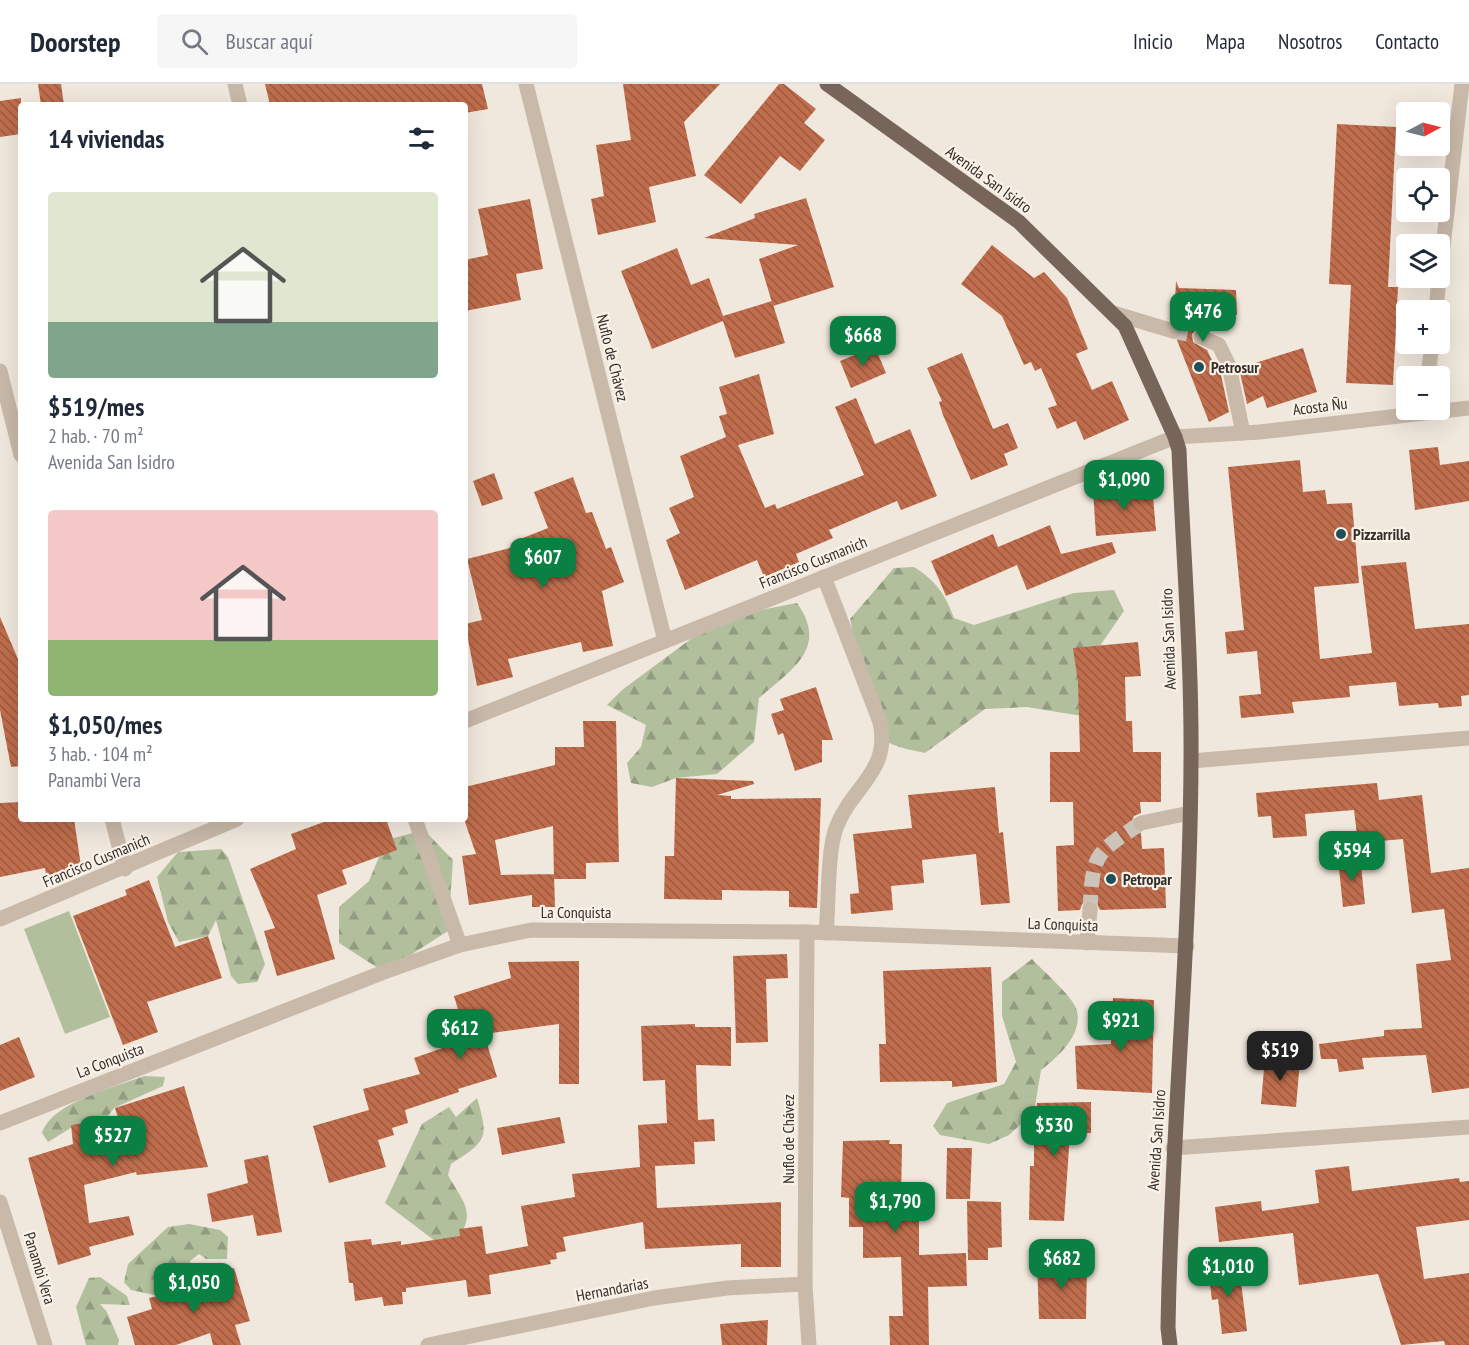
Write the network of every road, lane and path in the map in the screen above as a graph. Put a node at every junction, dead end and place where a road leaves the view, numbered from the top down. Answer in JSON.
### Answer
{"nodes":[{"id":1,"x":235,"y":84,"type":"edge"},
{"id":2,"x":526,"y":84,"type":"edge"},
{"id":3,"x":1462,"y":84,"type":"edge"},
{"id":4,"x":833,"y":86,"type":"edge"},
{"id":5,"x":239,"y":102,"type":"edge"},
{"id":6,"x":1444,"y":234,"type":"edge"},
{"id":7,"x":1113,"y":313,"type":"junction"},
{"id":8,"x":1173,"y":331,"type":"tunnel mouth"},
{"id":9,"x":1201,"y":338,"type":"tunnel mouth"},
{"id":10,"x":0,"y":371,"type":"edge"},
{"id":11,"x":1469,"y":408,"type":"edge"},
{"id":12,"x":1450,"y":409,"type":"edge"},
{"id":13,"x":1396,"y":414,"type":"edge"},
{"id":14,"x":1243,"y":433,"type":"junction"},
{"id":15,"x":1175,"y":437,"type":"junction"},
{"id":16,"x":18,"y":442,"type":"edge"},
{"id":17,"x":824,"y":577,"type":"junction"},
{"id":18,"x":665,"y":641,"type":"junction"},
{"id":19,"x":468,"y":721,"type":"edge"},
{"id":20,"x":1469,"y":738,"type":"edge"},
{"id":21,"x":1191,"y":760,"type":"junction"},
{"id":22,"x":1190,"y":813,"type":"junction"},
{"id":23,"x":113,"y":822,"type":"edge"},
{"id":24,"x":230,"y":822,"type":"edge"},
{"id":25,"x":416,"y":822,"type":"edge"},
{"id":26,"x":1141,"y":823,"type":"tunnel mouth"},
{"id":27,"x":125,"y":869,"type":"junction"},
{"id":28,"x":1090,"y":910,"type":"tunnel mouth"},
{"id":29,"x":0,"y":919,"type":"edge"},
{"id":30,"x":807,"y":932,"type":"junction"},
{"id":31,"x":826,"y":933,"type":"junction"},
{"id":32,"x":1087,"y":943,"type":"junction"},
{"id":33,"x":460,"y":945,"type":"junction"},
{"id":34,"x":1186,"y":946,"type":"junction"},
{"id":35,"x":0,"y":1123,"type":"edge"},
{"id":36,"x":1469,"y":1127,"type":"edge"},
{"id":37,"x":1173,"y":1148,"type":"junction"},
{"id":38,"x":0,"y":1202,"type":"edge"},
{"id":39,"x":805,"y":1284,"type":"junction"},
{"id":40,"x":45,"y":1345,"type":"edge"},
{"id":41,"x":428,"y":1345,"type":"edge"},
{"id":42,"x":809,"y":1345,"type":"edge"},
{"id":43,"x":1170,"y":1345,"type":"edge"}],
"edges":[{"from":1,"to":5,"type":"street"},
{"from":2,"to":18,"type":"street","name":"Nuflo de Chávez"},
{"from":3,"to":6,"type":"street"},
{"from":4,"to":7,"type":"main road","name":"Avenida San Isidro"},
{"from":7,"to":8,"type":"street"},
{"from":7,"to":15,"type":"main road","name":"Avenida San Isidro"},
{"from":9,"to":14,"type":"street"},
{"from":10,"to":16,"type":"street"},
{"from":11,"to":12,"type":"street","name":"Acosta Ñu"},
{"from":13,"to":14,"type":"street","name":"Acosta Ñu"},
{"from":14,"to":15,"type":"street","name":"Acosta Ñu"},
{"from":15,"to":17,"type":"street","name":"Francisco Cusmanich"},
{"from":15,"to":21,"type":"main road","name":"Avenida San Isidro"},
{"from":17,"to":18,"type":"street","name":"Francisco Cusmanich"},
{"from":17,"to":31,"type":"street"},
{"from":18,"to":19,"type":"street","name":"Francisco Cusmanich"},
{"from":20,"to":21,"type":"street"},
{"from":21,"to":22,"type":"main road","name":"Avenida San Isidro"},
{"from":22,"to":26,"type":"street"},
{"from":22,"to":34,"type":"main road","name":"Avenida San Isidro"},
{"from":23,"to":27,"type":"street"},
{"from":24,"to":27,"type":"street","name":"Francisco Cusmanich"},
{"from":25,"to":33,"type":"street"},
{"from":27,"to":29,"type":"street","name":"Francisco Cusmanich"},
{"from":28,"to":32,"type":"street"},
{"from":30,"to":31,"type":"street","name":"La Conquista"},
{"from":30,"to":33,"type":"street","name":"La Conquista"},
{"from":30,"to":39,"type":"street","name":"Nuflo de Chávez"},
{"from":31,"to":32,"type":"street","name":"La Conquista"},
{"from":32,"to":34,"type":"street","name":"La Conquista"},
{"from":33,"to":35,"type":"street","name":"La Conquista"},
{"from":34,"to":37,"type":"main road","name":"Avenida San Isidro"},
{"from":36,"to":37,"type":"street"},
{"from":37,"to":43,"type":"main road","name":"Avenida San Isidro"},
{"from":38,"to":40,"type":"street","name":"Panambi Vera"},
{"from":39,"to":41,"type":"street","name":"Hernandarias"},
{"from":39,"to":42,"type":"street","name":"Nuflo de Chávez"}]}
